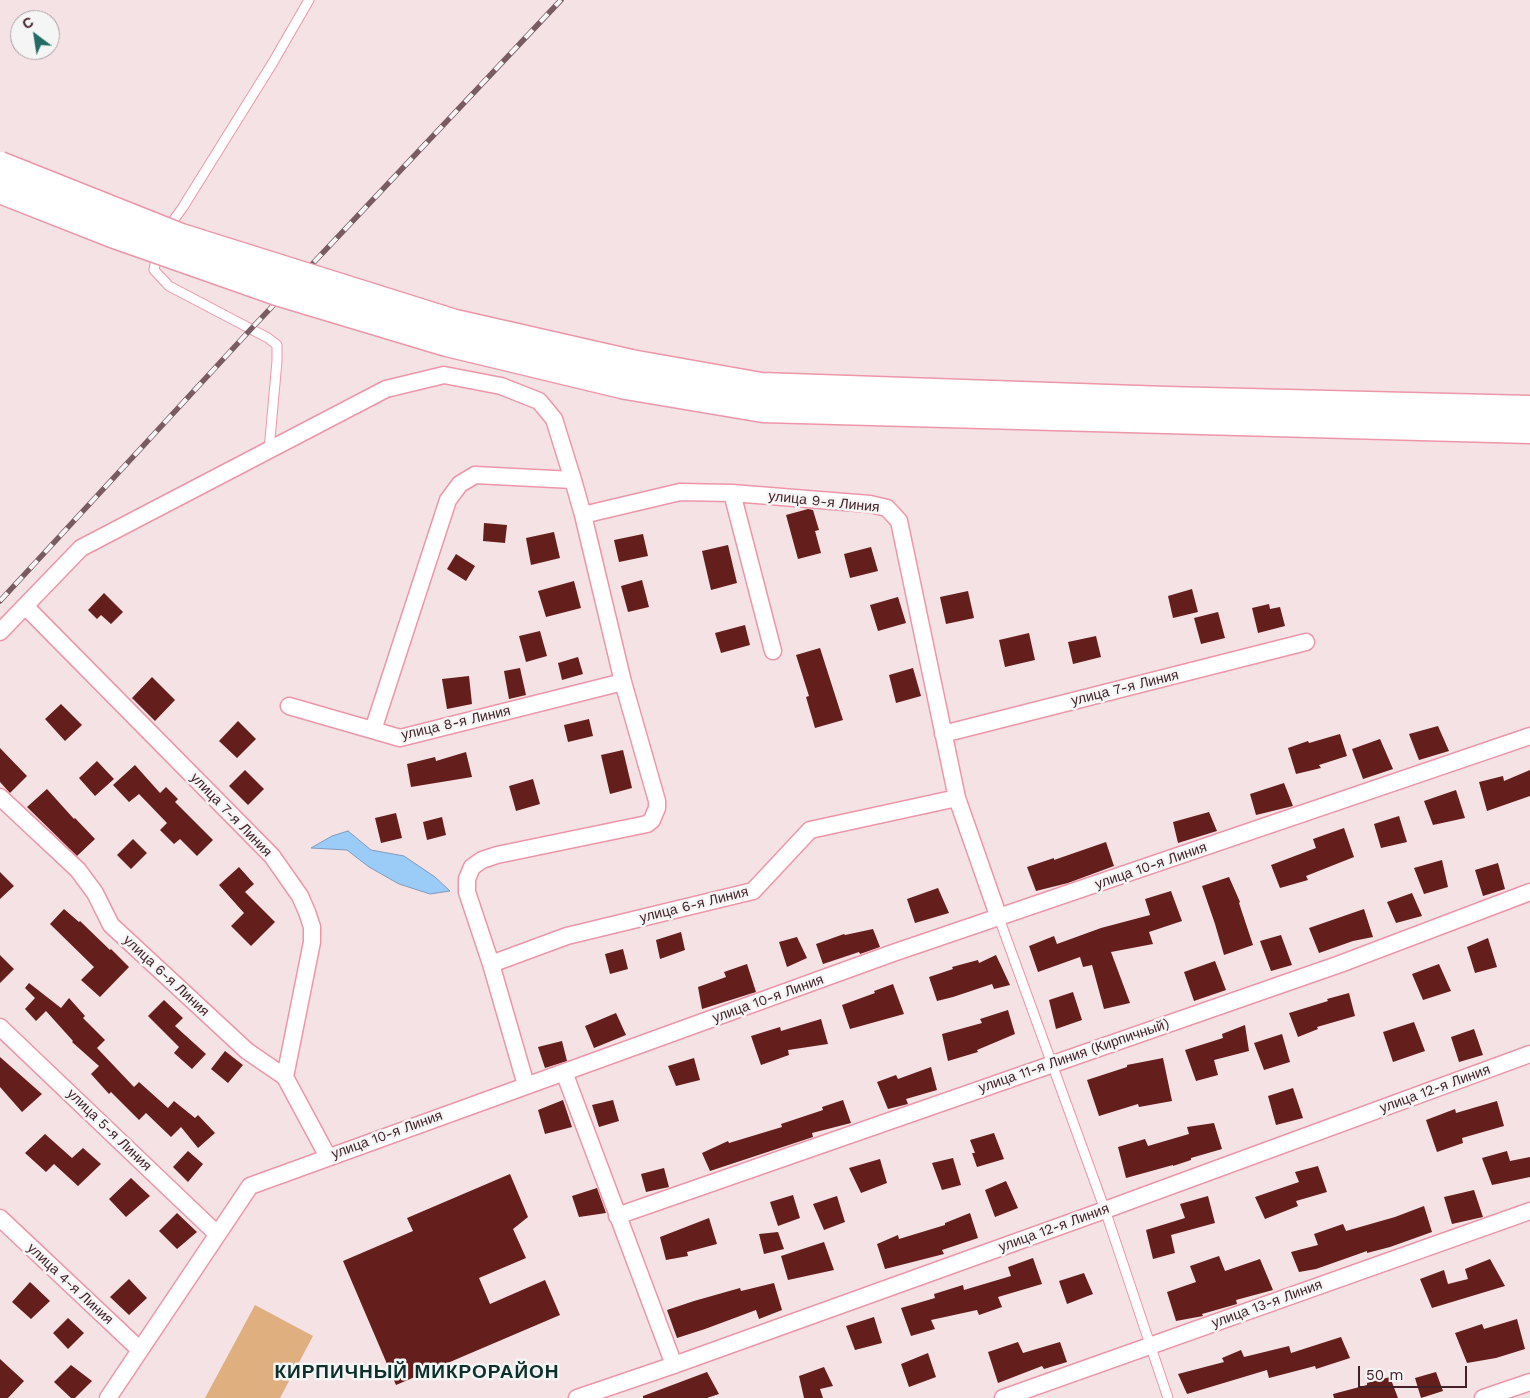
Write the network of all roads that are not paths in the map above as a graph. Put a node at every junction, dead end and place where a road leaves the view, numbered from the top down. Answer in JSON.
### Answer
{"nodes":[{"id":1,"x":309,"y":0,"type":"edge"},
{"id":2,"x":0,"y":165,"type":"edge"},
{"id":3,"x":0,"y":190,"type":"edge"},
{"id":4,"x":629,"y":374,"type":"junction"},
{"id":5,"x":1530,"y":409,"type":"edge"},
{"id":6,"x":1530,"y":430,"type":"edge"},
{"id":7,"x":269,"y":450,"type":"junction"},
{"id":8,"x":573,"y":480,"type":"junction"},
{"id":9,"x":732,"y":493,"type":"junction"},
{"id":10,"x":583,"y":516,"type":"junction"},
{"id":11,"x":25,"y":606,"type":"junction"},
{"id":12,"x":0,"y":632,"type":"edge"},
{"id":13,"x":1306,"y":642,"type":"dead end"},
{"id":14,"x":773,"y":651,"type":"dead end"},
{"id":15,"x":623,"y":682,"type":"junction"},
{"id":16,"x":289,"y":706,"type":"dead end"},
{"id":17,"x":373,"y":730,"type":"junction"},
{"id":18,"x":944,"y":734,"type":"junction"},
{"id":19,"x":1530,"y":736,"type":"edge"},
{"id":20,"x":0,"y":797,"type":"edge"},
{"id":21,"x":957,"y":798,"type":"junction"},
{"id":22,"x":1530,"y":892,"type":"edge"},
{"id":23,"x":1000,"y":918,"type":"junction"},
{"id":24,"x":491,"y":964,"type":"junction"},
{"id":25,"x":0,"y":1027,"type":"edge"},
{"id":26,"x":1530,"y":1054,"type":"edge"},
{"id":27,"x":1051,"y":1064,"type":"junction"},
{"id":28,"x":564,"y":1072,"type":"junction"},
{"id":29,"x":285,"y":1077,"type":"junction"},
{"id":30,"x":526,"y":1085,"type":"junction"},
{"id":31,"x":328,"y":1157,"type":"junction"},
{"id":32,"x":1105,"y":1210,"type":"junction"},
{"id":33,"x":1530,"y":1211,"type":"edge"},
{"id":34,"x":617,"y":1216,"type":"junction"},
{"id":35,"x":0,"y":1218,"type":"edge"},
{"id":36,"x":217,"y":1234,"type":"junction"},
{"id":37,"x":1151,"y":1346,"type":"junction"},
{"id":38,"x":140,"y":1350,"type":"junction"},
{"id":39,"x":674,"y":1365,"type":"junction"},
{"id":40,"x":1530,"y":1382,"type":"edge"},
{"id":41,"x":108,"y":1398,"type":"edge"},
{"id":42,"x":577,"y":1398,"type":"edge"},
{"id":43,"x":1003,"y":1398,"type":"edge"},
{"id":44,"x":1168,"y":1398,"type":"edge"},
{"id":45,"x":1483,"y":1398,"type":"edge"}],
"edges":[{"from":1,"to":7,"type":"lane"},
{"from":2,"to":4,"type":"main road","bridge":true},
{"from":3,"to":4,"type":"main road","bridge":true},
{"from":4,"to":5,"type":"main road"},
{"from":4,"to":6,"type":"main road"},
{"from":7,"to":8,"type":"street"},
{"from":7,"to":11,"type":"street"},
{"from":8,"to":10,"type":"street"},
{"from":8,"to":17,"type":"street"},
{"from":9,"to":10,"type":"street","name":"улица 9-я Линия"},
{"from":9,"to":14,"type":"street"},
{"from":9,"to":18,"type":"street","name":"улица 9-я Линия"},
{"from":10,"to":15,"type":"street"},
{"from":11,"to":12,"type":"street"},
{"from":11,"to":29,"type":"street","name":"улица 7-я Линия"},
{"from":13,"to":18,"type":"street","name":"улица 7-я Линия"},
{"from":15,"to":17,"type":"street","name":"улица 8-я Линия"},
{"from":15,"to":24,"type":"street"},
{"from":16,"to":17,"type":"street","name":"улица 8-я Линия"},
{"from":18,"to":21,"type":"street","name":"улица 9-я Линия"},
{"from":19,"to":23,"type":"street","name":"улица 10-я Линия"},
{"from":20,"to":29,"type":"street","name":"улица 6-я Линия"},
{"from":21,"to":23,"type":"street"},
{"from":21,"to":24,"type":"street","name":"улица 6-я Линия"},
{"from":22,"to":27,"type":"street","name":"улица 11-я Линия (Кирпичный)"},
{"from":23,"to":27,"type":"lane"},
{"from":23,"to":28,"type":"street","name":"улица 10-я Линия"},
{"from":24,"to":30,"type":"street"},
{"from":25,"to":36,"type":"street","name":"улица 5-я Линия"},
{"from":26,"to":32,"type":"street","name":"улица 12-я Линия"},
{"from":27,"to":32,"type":"lane"},
{"from":27,"to":34,"type":"street","name":"улица 11-я Линия (Кирпичный)"},
{"from":28,"to":30,"type":"street","name":"улица 10-я Линия"},
{"from":28,"to":34,"type":"street"},
{"from":29,"to":31,"type":"street","name":"улица 6-я Линия"},
{"from":30,"to":31,"type":"street","name":"улица 10-я Линия"},
{"from":31,"to":36,"type":"street","name":"улица 10-я Линия"},
{"from":32,"to":37,"type":"lane"},
{"from":32,"to":39,"type":"street","name":"улица 12-я Линия"},
{"from":33,"to":37,"type":"street","name":"улица 13-я Линия"},
{"from":34,"to":39,"type":"street"},
{"from":35,"to":38,"type":"street","name":"улица 4-я Линия"},
{"from":36,"to":38,"type":"street","name":"улица 10-я Линия"},
{"from":37,"to":43,"type":"street","name":"улица 13-я Линия"},
{"from":37,"to":44,"type":"lane"},
{"from":38,"to":41,"type":"street","name":"улица 10-я Линия"},
{"from":39,"to":42,"type":"street","name":"улица 12-я Линия"},
{"from":40,"to":45,"type":"street"}]}
